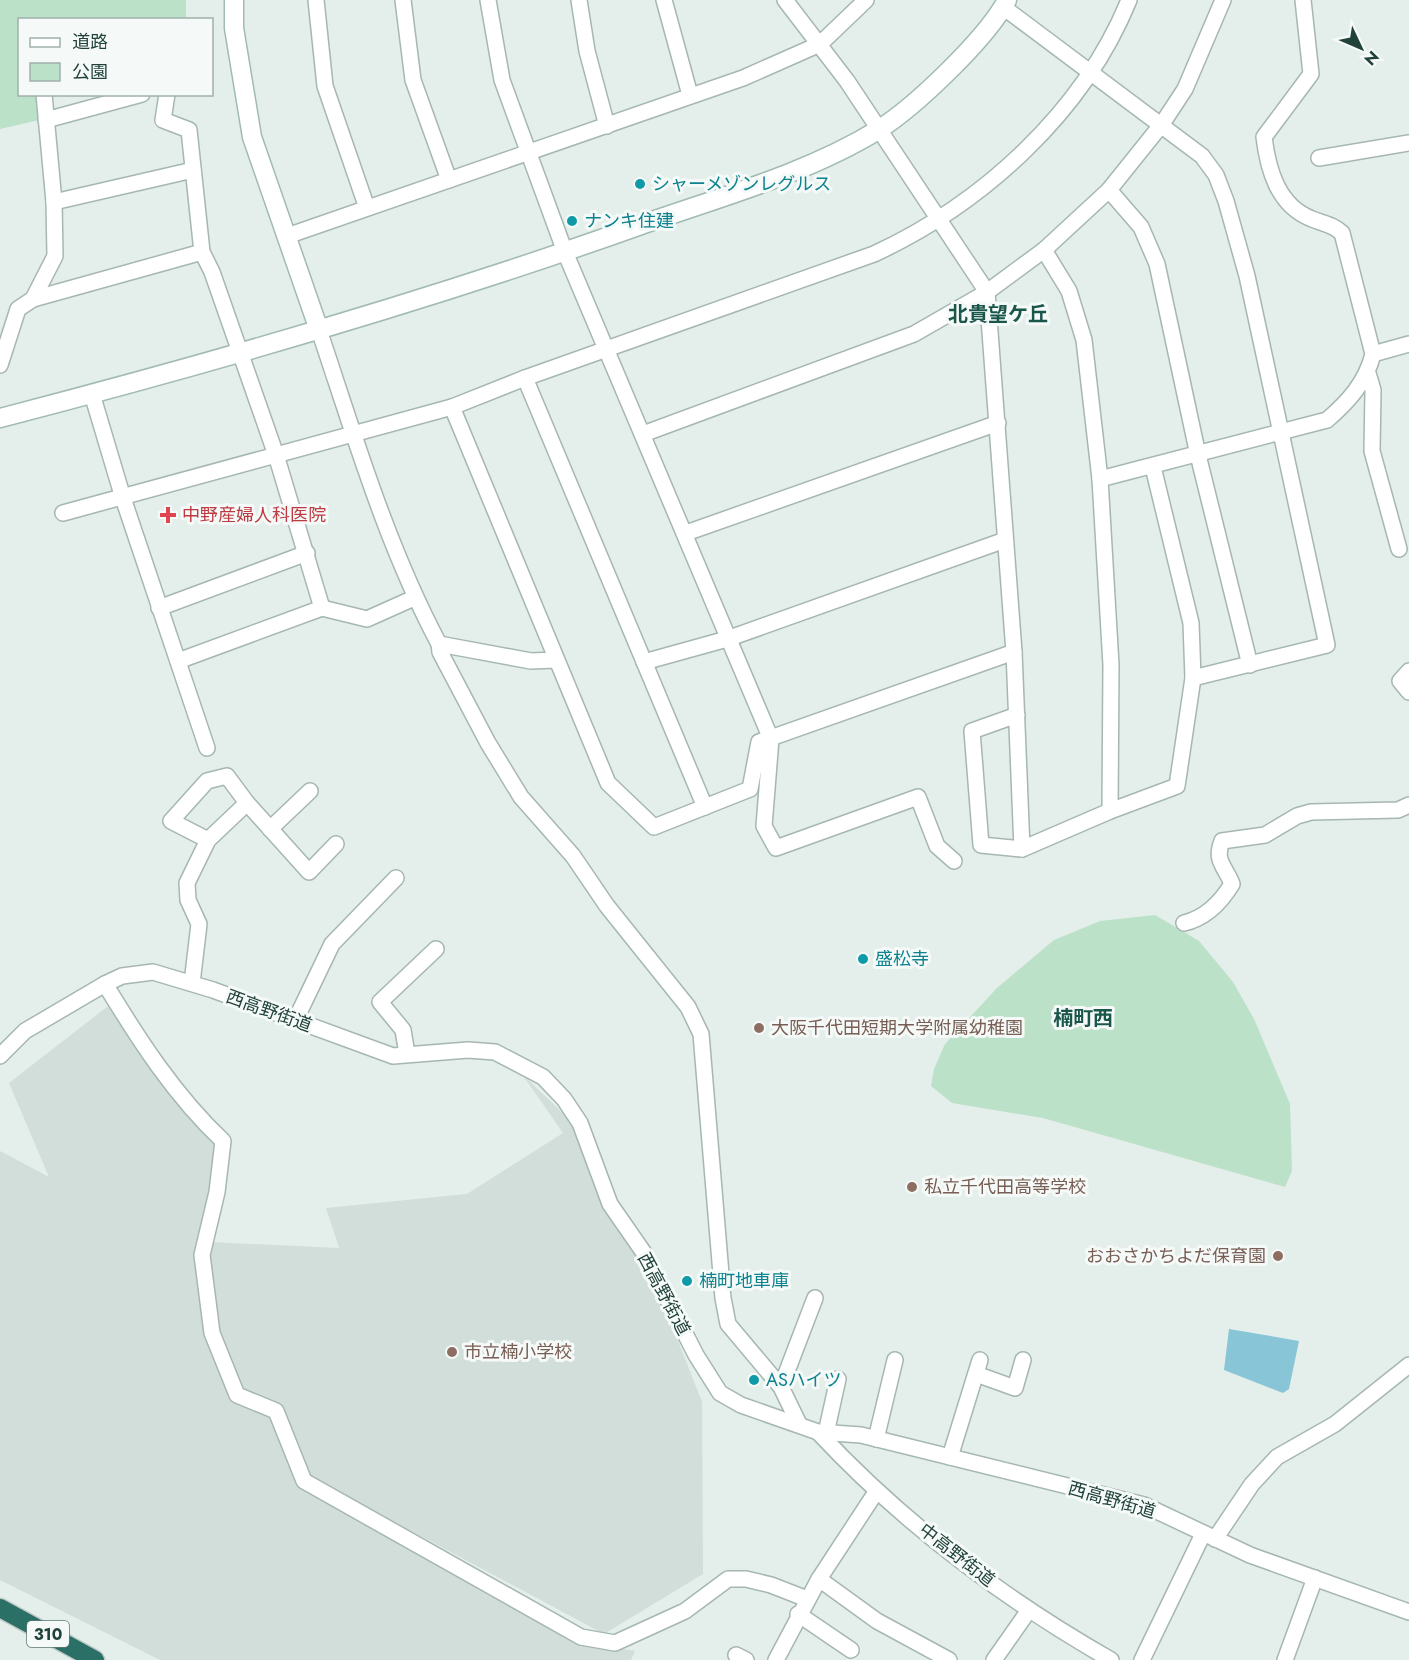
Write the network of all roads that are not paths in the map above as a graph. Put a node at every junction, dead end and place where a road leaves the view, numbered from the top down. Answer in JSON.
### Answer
{"nodes":[{"id":1,"x":234,"y":0,"type":"edge"},
{"id":2,"x":316,"y":0,"type":"edge"},
{"id":3,"x":403,"y":0,"type":"edge"},
{"id":4,"x":488,"y":0,"type":"edge"},
{"id":5,"x":579,"y":0,"type":"edge"},
{"id":6,"x":664,"y":0,"type":"edge"},
{"id":7,"x":785,"y":0,"type":"edge"},
{"id":8,"x":866,"y":0,"type":"edge"},
{"id":9,"x":1129,"y":0,"type":"edge"},
{"id":10,"x":1223,"y":0,"type":"edge"},
{"id":11,"x":1303,"y":0,"type":"edge"},
{"id":12,"x":1005,"y":4,"type":"edge"},
{"id":13,"x":820,"y":44,"type":"junction"},
{"id":14,"x":1090,"y":72,"type":"junction"},
{"id":15,"x":44,"y":96,"type":"edge"},
{"id":16,"x":135,"y":96,"type":"edge"},
{"id":17,"x":167,"y":96,"type":"edge"},
{"id":18,"x":690,"y":96,"type":"junction"},
{"id":19,"x":46,"y":120,"type":"junction"},
{"id":20,"x":1162,"y":124,"type":"junction"},
{"id":21,"x":607,"y":126,"type":"junction"},
{"id":22,"x":879,"y":129,"type":"junction"},
{"id":23,"x":1409,"y":143,"type":"edge"},
{"id":24,"x":528,"y":154,"type":"junction"},
{"id":25,"x":1319,"y":158,"type":"dead end"},
{"id":26,"x":193,"y":170,"type":"junction"},
{"id":27,"x":449,"y":180,"type":"junction"},
{"id":28,"x":1110,"y":190,"type":"junction"},
{"id":29,"x":54,"y":202,"type":"junction"},
{"id":30,"x":367,"y":208,"type":"junction"},
{"id":31,"x":939,"y":219,"type":"junction"},
{"id":32,"x":287,"y":236,"type":"junction"},
{"id":33,"x":1044,"y":250,"type":"junction"},
{"id":34,"x":202,"y":252,"type":"junction"},
{"id":35,"x":565,"y":252,"type":"junction"},
{"id":36,"x":987,"y":292,"type":"junction"},
{"id":37,"x":33,"y":299,"type":"junction"},
{"id":38,"x":319,"y":330,"type":"junction"},
{"id":39,"x":1409,"y":344,"type":"edge"},
{"id":40,"x":607,"y":350,"type":"junction"},
{"id":41,"x":239,"y":353,"type":"junction"},
{"id":42,"x":1373,"y":354,"type":"junction"},
{"id":43,"x":0,"y":365,"type":"edge"},
{"id":44,"x":1368,"y":373,"type":"junction"},
{"id":45,"x":525,"y":378,"type":"junction"},
{"id":46,"x":92,"y":394,"type":"junction"},
{"id":47,"x":453,"y":407,"type":"junction"},
{"id":48,"x":0,"y":418,"type":"edge"},
{"id":49,"x":998,"y":423,"type":"junction"},
{"id":50,"x":354,"y":433,"type":"junction"},
{"id":51,"x":643,"y":434,"type":"junction"},
{"id":52,"x":1281,"y":434,"type":"junction"},
{"id":53,"x":276,"y":455,"type":"junction"},
{"id":54,"x":1198,"y":455,"type":"junction"},
{"id":55,"x":1153,"y":467,"type":"junction"},
{"id":56,"x":1100,"y":479,"type":"junction"},
{"id":57,"x":123,"y":498,"type":"junction"},
{"id":58,"x":63,"y":513,"type":"dead end"},
{"id":59,"x":686,"y":533,"type":"junction"},
{"id":60,"x":1005,"y":540,"type":"junction"},
{"id":61,"x":1399,"y":549,"type":"dead end"},
{"id":62,"x":307,"y":554,"type":"junction"},
{"id":63,"x":414,"y":598,"type":"junction"},
{"id":64,"x":159,"y":608,"type":"junction"},
{"id":65,"x":322,"y":608,"type":"junction"},
{"id":66,"x":728,"y":639,"type":"junction"},
{"id":67,"x":439,"y":644,"type":"junction"},
{"id":68,"x":1014,"y":652,"type":"junction"},
{"id":69,"x":556,"y":660,"type":"junction"},
{"id":70,"x":178,"y":661,"type":"junction"},
{"id":71,"x":644,"y":662,"type":"junction"},
{"id":72,"x":1250,"y":664,"type":"junction"},
{"id":73,"x":1409,"y":671,"type":"edge"},
{"id":74,"x":1193,"y":678,"type":"junction"},
{"id":75,"x":1409,"y":692,"type":"edge"},
{"id":76,"x":1017,"y":715,"type":"junction"},
{"id":77,"x":771,"y":740,"type":"junction"},
{"id":78,"x":207,"y":748,"type":"dead end"},
{"id":79,"x":310,"y":791,"type":"dead end"},
{"id":80,"x":247,"y":803,"type":"junction"},
{"id":81,"x":1409,"y":805,"type":"edge"},
{"id":82,"x":705,"y":807,"type":"junction"},
{"id":83,"x":1110,"y":811,"type":"junction"},
{"id":84,"x":270,"y":829,"type":"junction"},
{"id":85,"x":208,"y":840,"type":"junction"},
{"id":86,"x":336,"y":844,"type":"dead end"},
{"id":87,"x":1022,"y":849,"type":"junction"},
{"id":88,"x":954,"y":861,"type":"dead end"},
{"id":89,"x":396,"y":878,"type":"dead end"},
{"id":90,"x":1184,"y":923,"type":"dead end"},
{"id":91,"x":435,"y":949,"type":"dead end"},
{"id":92,"x":192,"y":983,"type":"junction"},
{"id":93,"x":105,"y":984,"type":"junction"},
{"id":94,"x":295,"y":1021,"type":"junction"},
{"id":95,"x":407,"y":1054,"type":"junction"},
{"id":96,"x":0,"y":1056,"type":"edge"},
{"id":97,"x":815,"y":1299,"type":"dead end"},
{"id":98,"x":895,"y":1360,"type":"dead end"},
{"id":99,"x":1023,"y":1360,"type":"dead end"},
{"id":100,"x":1409,"y":1365,"type":"edge"},
{"id":101,"x":838,"y":1379,"type":"dead end"},
{"id":102,"x":782,"y":1387,"type":"junction"},
{"id":103,"x":799,"y":1424,"type":"junction"},
{"id":104,"x":822,"y":1432,"type":"junction"},
{"id":105,"x":876,"y":1439,"type":"junction"},
{"id":106,"x":950,"y":1457,"type":"junction"},
{"id":107,"x":876,"y":1492,"type":"junction"},
{"id":108,"x":1209,"y":1536,"type":"junction"},
{"id":109,"x":1315,"y":1578,"type":"junction"},
{"id":110,"x":819,"y":1579,"type":"junction"},
{"id":111,"x":807,"y":1599,"type":"junction"},
{"id":112,"x":0,"y":1608,"type":"edge"},
{"id":113,"x":1029,"y":1610,"type":"junction"},
{"id":114,"x":1409,"y":1612,"type":"edge"},
{"id":115,"x":798,"y":1614,"type":"junction"},
{"id":116,"x":851,"y":1650,"type":"dead end"},
{"id":117,"x":1000,"y":1658,"type":"edge"},
{"id":118,"x":95,"y":1660,"type":"edge"},
{"id":119,"x":777,"y":1660,"type":"edge"},
{"id":120,"x":949,"y":1660,"type":"edge"},
{"id":121,"x":1111,"y":1660,"type":"edge"},
{"id":122,"x":1142,"y":1660,"type":"edge"},
{"id":123,"x":1285,"y":1660,"type":"edge"}],
"edges":[{"from":1,"to":32,"type":"street"},
{"from":2,"to":30,"type":"street"},
{"from":3,"to":27,"type":"street"},
{"from":4,"to":24,"type":"street"},
{"from":5,"to":21,"type":"street"},
{"from":6,"to":18,"type":"street"},
{"from":7,"to":13,"type":"street"},
{"from":8,"to":13,"type":"street"},
{"from":9,"to":14,"type":"street"},
{"from":10,"to":20,"type":"street"},
{"from":11,"to":42,"type":"street"},
{"from":12,"to":14,"type":"street"},
{"from":12,"to":22,"type":"street"},
{"from":13,"to":18,"type":"street"},
{"from":13,"to":22,"type":"street"},
{"from":14,"to":20,"type":"street"},
{"from":14,"to":31,"type":"street"},
{"from":15,"to":19,"type":"street"},
{"from":16,"to":19,"type":"street"},
{"from":17,"to":26,"type":"street"},
{"from":18,"to":21,"type":"street"},
{"from":19,"to":29,"type":"street"},
{"from":20,"to":28,"type":"street"},
{"from":20,"to":52,"type":"street"},
{"from":21,"to":24,"type":"street"},
{"from":22,"to":31,"type":"street"},
{"from":22,"to":35,"type":"street"},
{"from":23,"to":25,"type":"street"},
{"from":24,"to":27,"type":"street"},
{"from":24,"to":35,"type":"street"},
{"from":26,"to":29,"type":"street"},
{"from":26,"to":34,"type":"street"},
{"from":27,"to":30,"type":"street"},
{"from":28,"to":33,"type":"street"},
{"from":28,"to":54,"type":"street"},
{"from":29,"to":37,"type":"street"},
{"from":30,"to":32,"type":"street"},
{"from":31,"to":36,"type":"street"},
{"from":31,"to":40,"type":"street"},
{"from":32,"to":38,"type":"street"},
{"from":33,"to":36,"type":"street"},
{"from":33,"to":56,"type":"street"},
{"from":34,"to":37,"type":"street"},
{"from":34,"to":41,"type":"street"},
{"from":35,"to":38,"type":"street"},
{"from":35,"to":40,"type":"street"},
{"from":36,"to":49,"type":"street"},
{"from":36,"to":51,"type":"street"},
{"from":37,"to":43,"type":"street"},
{"from":38,"to":41,"type":"street"},
{"from":38,"to":50,"type":"street"},
{"from":39,"to":42,"type":"street"},
{"from":40,"to":45,"type":"street"},
{"from":40,"to":51,"type":"street"},
{"from":41,"to":46,"type":"street"},
{"from":41,"to":53,"type":"street"},
{"from":42,"to":44,"type":"street"},
{"from":44,"to":52,"type":"street"},
{"from":44,"to":61,"type":"street"},
{"from":45,"to":47,"type":"street"},
{"from":45,"to":71,"type":"street"},
{"from":46,"to":48,"type":"street"},
{"from":46,"to":57,"type":"street"},
{"from":47,"to":50,"type":"street"},
{"from":47,"to":69,"type":"street"},
{"from":49,"to":59,"type":"street"},
{"from":49,"to":60,"type":"street"},
{"from":50,"to":53,"type":"street"},
{"from":50,"to":63,"type":"street"},
{"from":51,"to":59,"type":"street"},
{"from":52,"to":54,"type":"street"},
{"from":52,"to":72,"type":"street"},
{"from":53,"to":57,"type":"street"},
{"from":53,"to":62,"type":"street"},
{"from":54,"to":55,"type":"street"},
{"from":54,"to":72,"type":"street"},
{"from":55,"to":56,"type":"street"},
{"from":55,"to":74,"type":"street"},
{"from":56,"to":83,"type":"street"},
{"from":57,"to":58,"type":"street"},
{"from":57,"to":64,"type":"street"},
{"from":59,"to":66,"type":"street"},
{"from":60,"to":66,"type":"street"},
{"from":60,"to":68,"type":"street"},
{"from":62,"to":64,"type":"street"},
{"from":62,"to":65,"type":"street"},
{"from":63,"to":65,"type":"street"},
{"from":63,"to":67,"type":"street"},
{"from":64,"to":70,"type":"street"},
{"from":65,"to":70,"type":"street"},
{"from":66,"to":71,"type":"street"},
{"from":66,"to":77,"type":"street"},
{"from":67,"to":69,"type":"street"},
{"from":67,"to":102,"type":"street"},
{"from":68,"to":76,"type":"street"},
{"from":68,"to":77,"type":"street"},
{"from":69,"to":82,"type":"street"},
{"from":70,"to":78,"type":"street"},
{"from":71,"to":82,"type":"street"},
{"from":72,"to":74,"type":"street"},
{"from":73,"to":75,"type":"street"},
{"from":74,"to":83,"type":"street"},
{"from":76,"to":87,"type":"street"},
{"from":76,"to":87,"type":"street"},
{"from":77,"to":82,"type":"street"},
{"from":77,"to":88,"type":"street"},
{"from":79,"to":84,"type":"street"},
{"from":80,"to":84,"type":"street"},
{"from":80,"to":85,"type":"street"},
{"from":80,"to":85,"type":"street"},
{"from":81,"to":90,"type":"street"},
{"from":83,"to":87,"type":"street"},
{"from":84,"to":86,"type":"street"},
{"from":85,"to":92,"type":"street"},
{"from":89,"to":94,"type":"street"},
{"from":91,"to":95,"type":"street"},
{"from":92,"to":93,"type":"street","name":"西高野街道"},
{"from":92,"to":94,"type":"street","name":"西高野街道"},
{"from":93,"to":96,"type":"street","name":"西高野街道"},
{"from":93,"to":111,"type":"street"},
{"from":94,"to":95,"type":"street","name":"西高野街道"},
{"from":95,"to":103,"type":"street","name":"西高野街道"},
{"from":97,"to":102,"type":"street"},
{"from":98,"to":105,"type":"street"},
{"from":99,"to":106,"type":"street"},
{"from":100,"to":108,"type":"street"},
{"from":101,"to":104,"type":"street"},
{"from":102,"to":103,"type":"street"},
{"from":103,"to":104,"type":"street","name":"西高野街道"},
{"from":104,"to":105,"type":"street","name":"西高野街道"},
{"from":104,"to":107,"type":"street","name":"中高野街道"},
{"from":105,"to":106,"type":"street","name":"西高野街道"},
{"from":106,"to":108,"type":"street","name":"西高野街道"},
{"from":107,"to":110,"type":"street"},
{"from":107,"to":113,"type":"street","name":"中高野街道"},
{"from":108,"to":109,"type":"street","name":"西高野街道"},
{"from":108,"to":122,"type":"street"},
{"from":109,"to":114,"type":"street","name":"西高野街道"},
{"from":109,"to":123,"type":"street"},
{"from":110,"to":111,"type":"street"},
{"from":110,"to":120,"type":"street"},
{"from":111,"to":115,"type":"street"},
{"from":112,"to":118,"type":"highway","number":"310"},
{"from":113,"to":117,"type":"street"},
{"from":113,"to":121,"type":"street","name":"中高野街道"},
{"from":115,"to":116,"type":"street"},
{"from":115,"to":119,"type":"street"}]}
